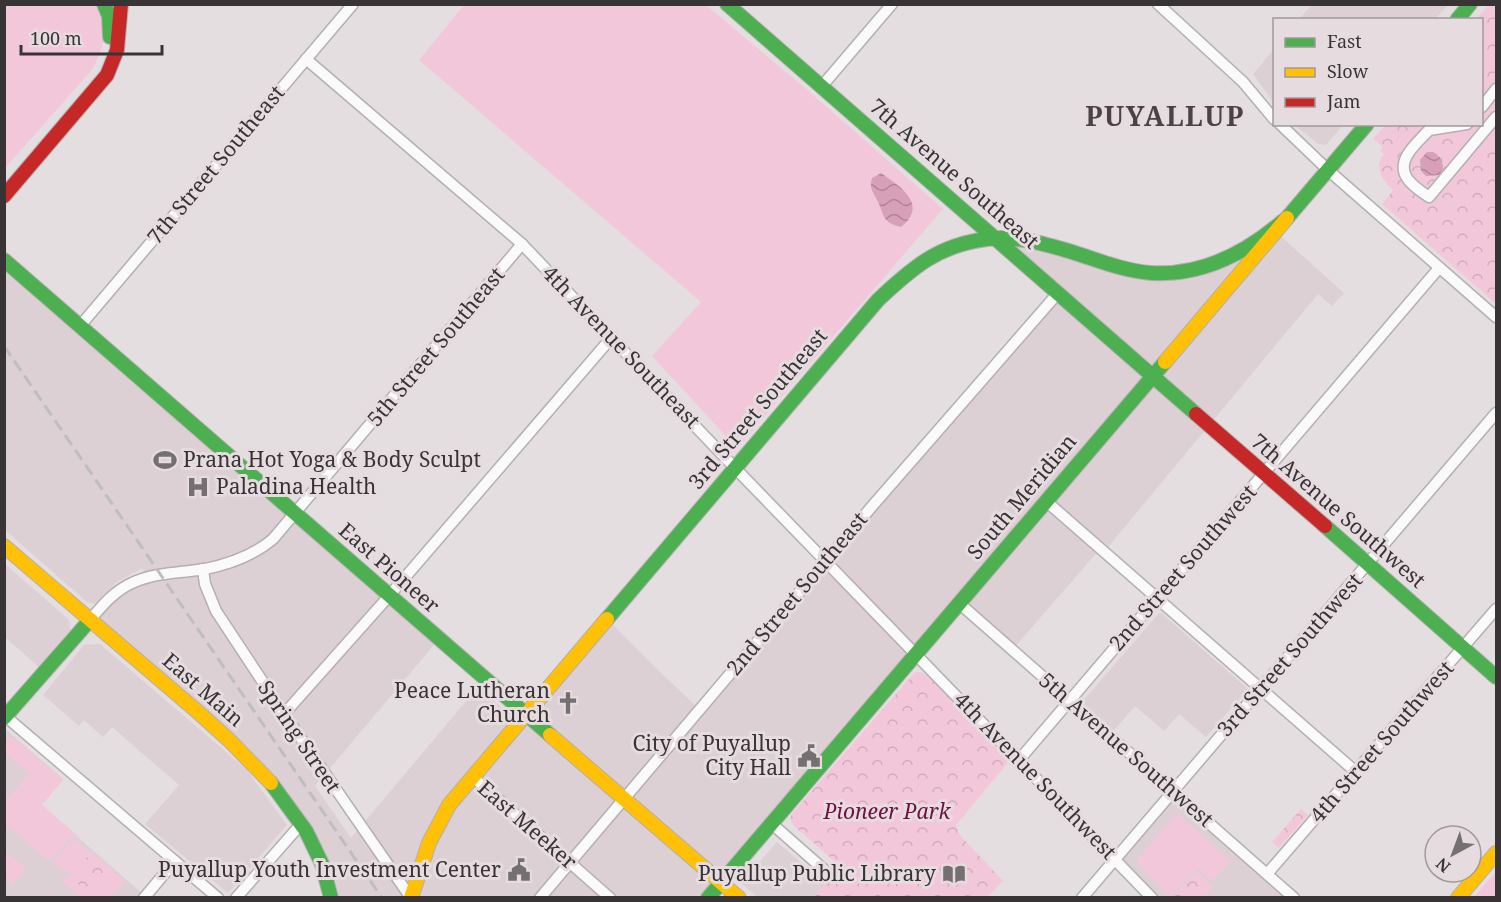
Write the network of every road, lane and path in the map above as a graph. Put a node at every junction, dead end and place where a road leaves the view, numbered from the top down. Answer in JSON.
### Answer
{"nodes":[{"id":1,"x":104,"y":4,"type":"edge"},
{"id":2,"x":121,"y":4,"type":"edge"},
{"id":3,"x":727,"y":4,"type":"edge"},
{"id":4,"x":892,"y":4,"type":"edge"},
{"id":5,"x":1158,"y":4,"type":"edge"},
{"id":6,"x":1470,"y":4,"type":"edge"},
{"id":7,"x":351,"y":5,"type":"edge"},
{"id":8,"x":1459,"y":18,"type":"edge"},
{"id":9,"x":306,"y":59,"type":"junction"},
{"id":10,"x":822,"y":86,"type":"junction"},
{"id":11,"x":1497,"y":89,"type":"edge"},
{"id":12,"x":1483,"y":106,"type":"edge"},
{"id":13,"x":1273,"y":117,"type":"edge"},
{"id":14,"x":1497,"y":117,"type":"edge"},
{"id":15,"x":1282,"y":126,"type":"edge"},
{"id":16,"x":1365,"y":126,"type":"edge"},
{"id":17,"x":1454,"y":126,"type":"edge"},
{"id":18,"x":1328,"y":170,"type":"junction"},
{"id":19,"x":4,"y":182,"type":"edge"},
{"id":20,"x":4,"y":196,"type":"edge"},
{"id":21,"x":1283,"y":221,"type":"junction"},
{"id":22,"x":996,"y":238,"type":"junction"},
{"id":23,"x":522,"y":244,"type":"junction"},
{"id":24,"x":4,"y":260,"type":"edge"},
{"id":25,"x":1439,"y":268,"type":"junction"},
{"id":26,"x":1058,"y":293,"type":"junction"},
{"id":27,"x":1497,"y":317,"type":"edge"},
{"id":28,"x":80,"y":326,"type":"junction"},
{"id":29,"x":612,"y":337,"type":"junction"},
{"id":30,"x":1153,"y":375,"type":"junction"},
{"id":31,"x":1497,"y":413,"type":"edge"},
{"id":32,"x":735,"y":468,"type":"junction"},
{"id":33,"x":1263,"y":474,"type":"junction"},
{"id":34,"x":1046,"y":501,"type":"junction"},
{"id":35,"x":296,"y":514,"type":"junction"},
{"id":36,"x":4,"y":546,"type":"edge"},
{"id":37,"x":826,"y":560,"type":"junction"},
{"id":38,"x":1367,"y":565,"type":"junction"},
{"id":39,"x":203,"y":569,"type":"junction"},
{"id":40,"x":389,"y":596,"type":"junction"},
{"id":41,"x":1157,"y":598,"type":"junction"},
{"id":42,"x":959,"y":603,"type":"junction"},
{"id":43,"x":1497,"y":609,"type":"edge"},
{"id":44,"x":90,"y":620,"type":"junction"},
{"id":45,"x":1463,"y":648,"type":"junction"},
{"id":46,"x":917,"y":654,"type":"junction"},
{"id":47,"x":1497,"y":677,"type":"edge"},
{"id":48,"x":1261,"y":689,"type":"junction"},
{"id":49,"x":1069,"y":701,"type":"junction"},
{"id":50,"x":284,"y":714,"type":"junction"},
{"id":51,"x":525,"y":714,"type":"junction"},
{"id":52,"x":5,"y":717,"type":"edge"},
{"id":53,"x":1019,"y":760,"type":"junction"},
{"id":54,"x":1356,"y":772,"type":"junction"},
{"id":55,"x":472,"y":776,"type":"junction"},
{"id":56,"x":1173,"y":792,"type":"junction"},
{"id":57,"x":623,"y":799,"type":"junction"},
{"id":58,"x":771,"y":823,"type":"junction"},
{"id":59,"x":301,"y":824,"type":"junction"},
{"id":60,"x":1497,"y":853,"type":"edge"},
{"id":61,"x":1115,"y":859,"type":"junction"},
{"id":62,"x":175,"y":861,"type":"junction"},
{"id":63,"x":570,"y":862,"type":"junction"},
{"id":64,"x":1267,"y":874,"type":"junction"},
{"id":65,"x":830,"y":875,"type":"dead end"},
{"id":66,"x":721,"y":882,"type":"junction"},
{"id":67,"x":144,"y":897,"type":"edge"},
{"id":68,"x":218,"y":897,"type":"edge"},
{"id":69,"x":236,"y":897,"type":"edge"},
{"id":70,"x":331,"y":897,"type":"edge"},
{"id":71,"x":411,"y":897,"type":"edge"},
{"id":72,"x":540,"y":897,"type":"edge"},
{"id":73,"x":610,"y":897,"type":"edge"},
{"id":74,"x":708,"y":897,"type":"edge"},
{"id":75,"x":739,"y":897,"type":"edge"},
{"id":76,"x":1082,"y":897,"type":"edge"},
{"id":77,"x":1152,"y":897,"type":"edge"},
{"id":78,"x":1294,"y":897,"type":"edge"},
{"id":79,"x":1458,"y":897,"type":"edge"}],
"edges":[{"from":1,"to":19,"type":"main road"},
{"from":2,"to":20,"type":"main road"},
{"from":3,"to":10,"type":"main road","name":"7th Avenue Southeast"},
{"from":4,"to":10,"type":"street"},
{"from":5,"to":13,"type":"street"},
{"from":6,"to":8,"type":"main road"},
{"from":7,"to":9,"type":"street","name":"7th Street Southeast"},
{"from":9,"to":23,"type":"street","name":"4th Avenue Southeast"},
{"from":9,"to":28,"type":"street","name":"7th Street Southeast"},
{"from":10,"to":22,"type":"main road","name":"7th Avenue Southeast"},
{"from":11,"to":12,"type":"street"},
{"from":14,"to":17,"type":"street"},
{"from":15,"to":18,"type":"street"},
{"from":16,"to":18,"type":"main road","name":"South Meridian"},
{"from":18,"to":21,"type":"main road","name":"South Meridian"},
{"from":18,"to":25,"type":"street"},
{"from":21,"to":22,"type":"main road","name":"3rd Street Southeast"},
{"from":21,"to":30,"type":"main road","name":"South Meridian"},
{"from":22,"to":26,"type":"main road","name":"7th Avenue Southeast"},
{"from":22,"to":32,"type":"main road","name":"3rd Street Southeast"},
{"from":23,"to":29,"type":"street","name":"4th Avenue Southeast"},
{"from":23,"to":35,"type":"street","name":"5th Street Southeast"},
{"from":24,"to":28,"type":"main road","name":"East Pioneer"},
{"from":25,"to":27,"type":"street"},
{"from":25,"to":33,"type":"street","name":"2nd Street Southwest"},
{"from":26,"to":30,"type":"main road","name":"7th Avenue Southeast"},
{"from":26,"to":37,"type":"street","name":"2nd Street Southeast"},
{"from":28,"to":35,"type":"main road","name":"East Pioneer"},
{"from":29,"to":32,"type":"street","name":"4th Avenue Southeast"},
{"from":29,"to":40,"type":"street"},
{"from":30,"to":33,"type":"main road","name":"7th Avenue Southwest"},
{"from":30,"to":34,"type":"main road","name":"South Meridian"},
{"from":31,"to":38,"type":"street","name":"3rd Street Southwest"},
{"from":32,"to":37,"type":"street","name":"4th Avenue Southeast"},
{"from":32,"to":51,"type":"main road","name":"3rd Street Southeast"},
{"from":33,"to":38,"type":"main road","name":"7th Avenue Southwest"},
{"from":33,"to":41,"type":"street","name":"2nd Street Southwest"},
{"from":34,"to":41,"type":"street"},
{"from":34,"to":42,"type":"main road","name":"South Meridian"},
{"from":35,"to":39,"type":"street","name":"5th Street Southeast"},
{"from":35,"to":40,"type":"main road","name":"East Pioneer"},
{"from":36,"to":44,"type":"main road","name":"East Main"},
{"from":37,"to":46,"type":"street","name":"4th Avenue Southeast"},
{"from":37,"to":57,"type":"street","name":"2nd Street Southeast"},
{"from":38,"to":45,"type":"main road","name":"7th Avenue Southwest"},
{"from":38,"to":48,"type":"street","name":"3rd Street Southwest"},
{"from":39,"to":44,"type":"street","name":"5th Street Southeast"},
{"from":39,"to":50,"type":"street","name":"Spring Street"},
{"from":40,"to":50,"type":"street"},
{"from":40,"to":51,"type":"main road","name":"East Pioneer"},
{"from":41,"to":48,"type":"street"},
{"from":41,"to":49,"type":"street","name":"2nd Street Southwest"},
{"from":42,"to":46,"type":"main road","name":"South Meridian"},
{"from":42,"to":49,"type":"street","name":"5th Avenue Southwest"},
{"from":43,"to":45,"type":"street","name":"4th Street Southwest"},
{"from":44,"to":52,"type":"main road"},
{"from":44,"to":59,"type":"main road","name":"East Main"},
{"from":45,"to":47,"type":"main road","name":"7th Avenue Southwest"},
{"from":45,"to":54,"type":"street","name":"4th Street Southwest"},
{"from":46,"to":53,"type":"street","name":"4th Avenue Southwest"},
{"from":46,"to":58,"type":"main road","name":"South Meridian"},
{"from":48,"to":54,"type":"street"},
{"from":48,"to":56,"type":"street","name":"3rd Street Southwest"},
{"from":49,"to":53,"type":"street","name":"2nd Street Southwest"},
{"from":49,"to":56,"type":"street","name":"5th Avenue Southwest"},
{"from":50,"to":71,"type":"street","name":"Spring Street"},
{"from":51,"to":55,"type":"main road","name":"3rd Street Southeast"},
{"from":51,"to":57,"type":"main road","name":"East Pioneer"},
{"from":52,"to":62,"type":"street"},
{"from":53,"to":61,"type":"street","name":"4th Avenue Southwest"},
{"from":54,"to":64,"type":"street","name":"4th Street Southwest"},
{"from":55,"to":63,"type":"street","name":"East Meeker"},
{"from":55,"to":71,"type":"main road","name":"3rd Street Southeast"},
{"from":56,"to":61,"type":"street","name":"3rd Street Southwest"},
{"from":56,"to":64,"type":"street","name":"5th Avenue Southwest"},
{"from":57,"to":63,"type":"street","name":"2nd Street Southeast"},
{"from":57,"to":66,"type":"main road","name":"East Pioneer"},
{"from":58,"to":65,"type":"street"},
{"from":58,"to":66,"type":"main road","name":"South Meridian"},
{"from":59,"to":69,"type":"street"},
{"from":59,"to":70,"type":"main road","name":"East Main"},
{"from":60,"to":79,"type":"main road"},
{"from":61,"to":76,"type":"street","name":"3rd Street Southwest"},
{"from":61,"to":77,"type":"street","name":"4th Avenue Southwest"},
{"from":62,"to":67,"type":"street"},
{"from":62,"to":68,"type":"street"},
{"from":63,"to":72,"type":"street","name":"2nd Street Southeast"},
{"from":63,"to":73,"type":"street","name":"East Meeker"},
{"from":64,"to":78,"type":"street","name":"5th Avenue Southwest"},
{"from":66,"to":74,"type":"main road","name":"South Meridian"},
{"from":66,"to":75,"type":"main road","name":"East Pioneer"}]}
